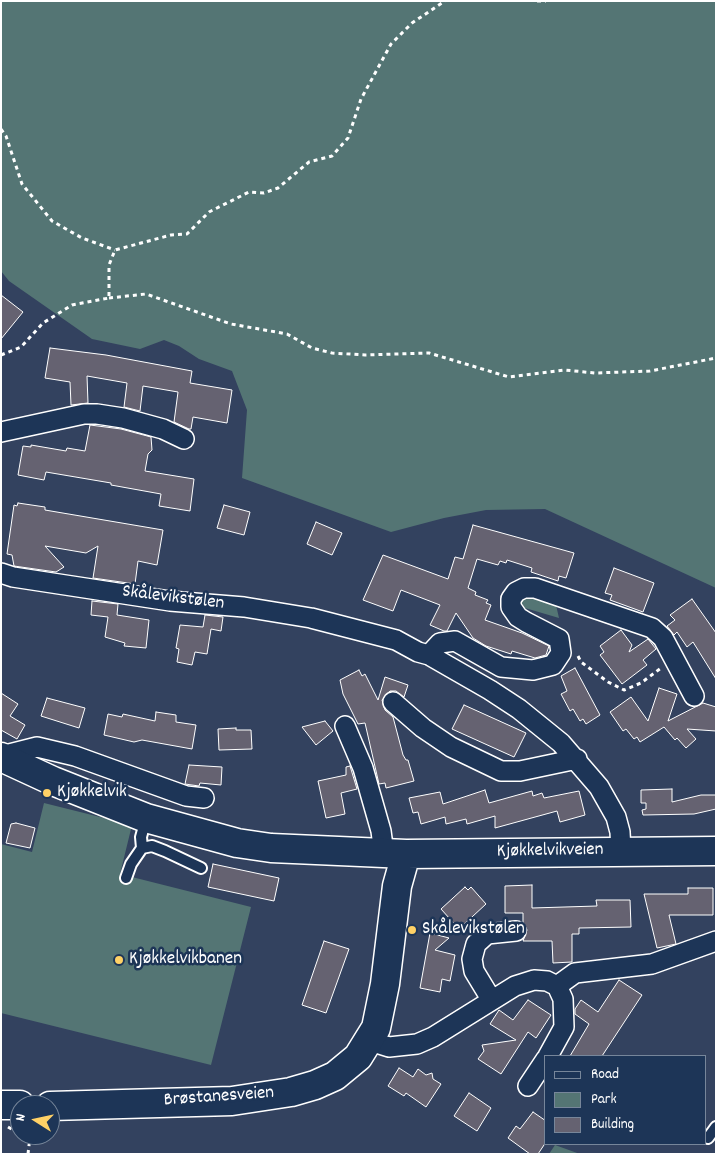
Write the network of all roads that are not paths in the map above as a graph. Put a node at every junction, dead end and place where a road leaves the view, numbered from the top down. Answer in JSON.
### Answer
{"nodes":[{"id":1,"x":1,"y":432,"type":"edge"},
{"id":2,"x":184,"y":439,"type":"dead end"},
{"id":3,"x":1,"y":573,"type":"edge"},
{"id":4,"x":429,"y":655,"type":"junction"},
{"id":5,"x":694,"y":696,"type":"dead end"},
{"id":6,"x":393,"y":702,"type":"dead end"},
{"id":7,"x":345,"y":726,"type":"dead end"},
{"id":8,"x":1,"y":757,"type":"edge"},
{"id":9,"x":577,"y":759,"type":"junction"},
{"id":10,"x":204,"y":798,"type":"dead end"},
{"id":11,"x":146,"y":818,"type":"junction"},
{"id":12,"x":142,"y":848,"type":"junction"},
{"id":13,"x":621,"y":851,"type":"junction"},
{"id":14,"x":716,"y":851,"type":"edge"},
{"id":15,"x":395,"y":854,"type":"junction"},
{"id":16,"x":201,"y":868,"type":"dead end"},
{"id":17,"x":126,"y":878,"type":"dead end"},
{"id":18,"x":516,"y":931,"type":"dead end"},
{"id":19,"x":716,"y":941,"type":"edge"},
{"id":20,"x":557,"y":986,"type":"junction"},
{"id":21,"x":491,"y":999,"type":"junction"},
{"id":22,"x":370,"y":1041,"type":"junction"},
{"id":23,"x":549,"y":1055,"type":"edge"},
{"id":24,"x":544,"y":1062,"type":"edge"},
{"id":25,"x":528,"y":1086,"type":"dead end"},
{"id":26,"x":60,"y":1106,"type":"edge"},
{"id":27,"x":716,"y":1127,"type":"edge"},
{"id":28,"x":708,"y":1138,"type":"dead end"}],
"edges":[{"from":1,"to":2,"type":"street"},
{"from":3,"to":4,"type":"street","name":"Skålevikstølen"},
{"from":4,"to":5,"type":"street"},
{"from":4,"to":9,"type":"street","name":"Skålevikstølen"},
{"from":6,"to":9,"type":"street"},
{"from":7,"to":15,"type":"street"},
{"from":8,"to":10,"type":"street","name":"Kjøkkelvikveien"},
{"from":8,"to":11,"type":"main road","name":"Kjøkkelvikveien"},
{"from":9,"to":13,"type":"street","name":"Skålevikstølen"},
{"from":11,"to":12,"type":"lane"},
{"from":11,"to":15,"type":"main road","name":"Kjøkkelvikveien"},
{"from":12,"to":16,"type":"lane"},
{"from":12,"to":17,"type":"lane"},
{"from":13,"to":14,"type":"main road","name":"Kjøkkelvikveien"},
{"from":13,"to":15,"type":"main road","name":"Kjøkkelvikveien"},
{"from":15,"to":22,"type":"main road","name":"Brøstanesveien"},
{"from":18,"to":21,"type":"street"},
{"from":19,"to":20,"type":"street"},
{"from":20,"to":21,"type":"street"},
{"from":20,"to":23,"type":"street"},
{"from":21,"to":22,"type":"street"},
{"from":22,"to":26,"type":"main road","name":"Brøstanesveien"},
{"from":24,"to":25,"type":"street"},
{"from":27,"to":28,"type":"lane"}]}
